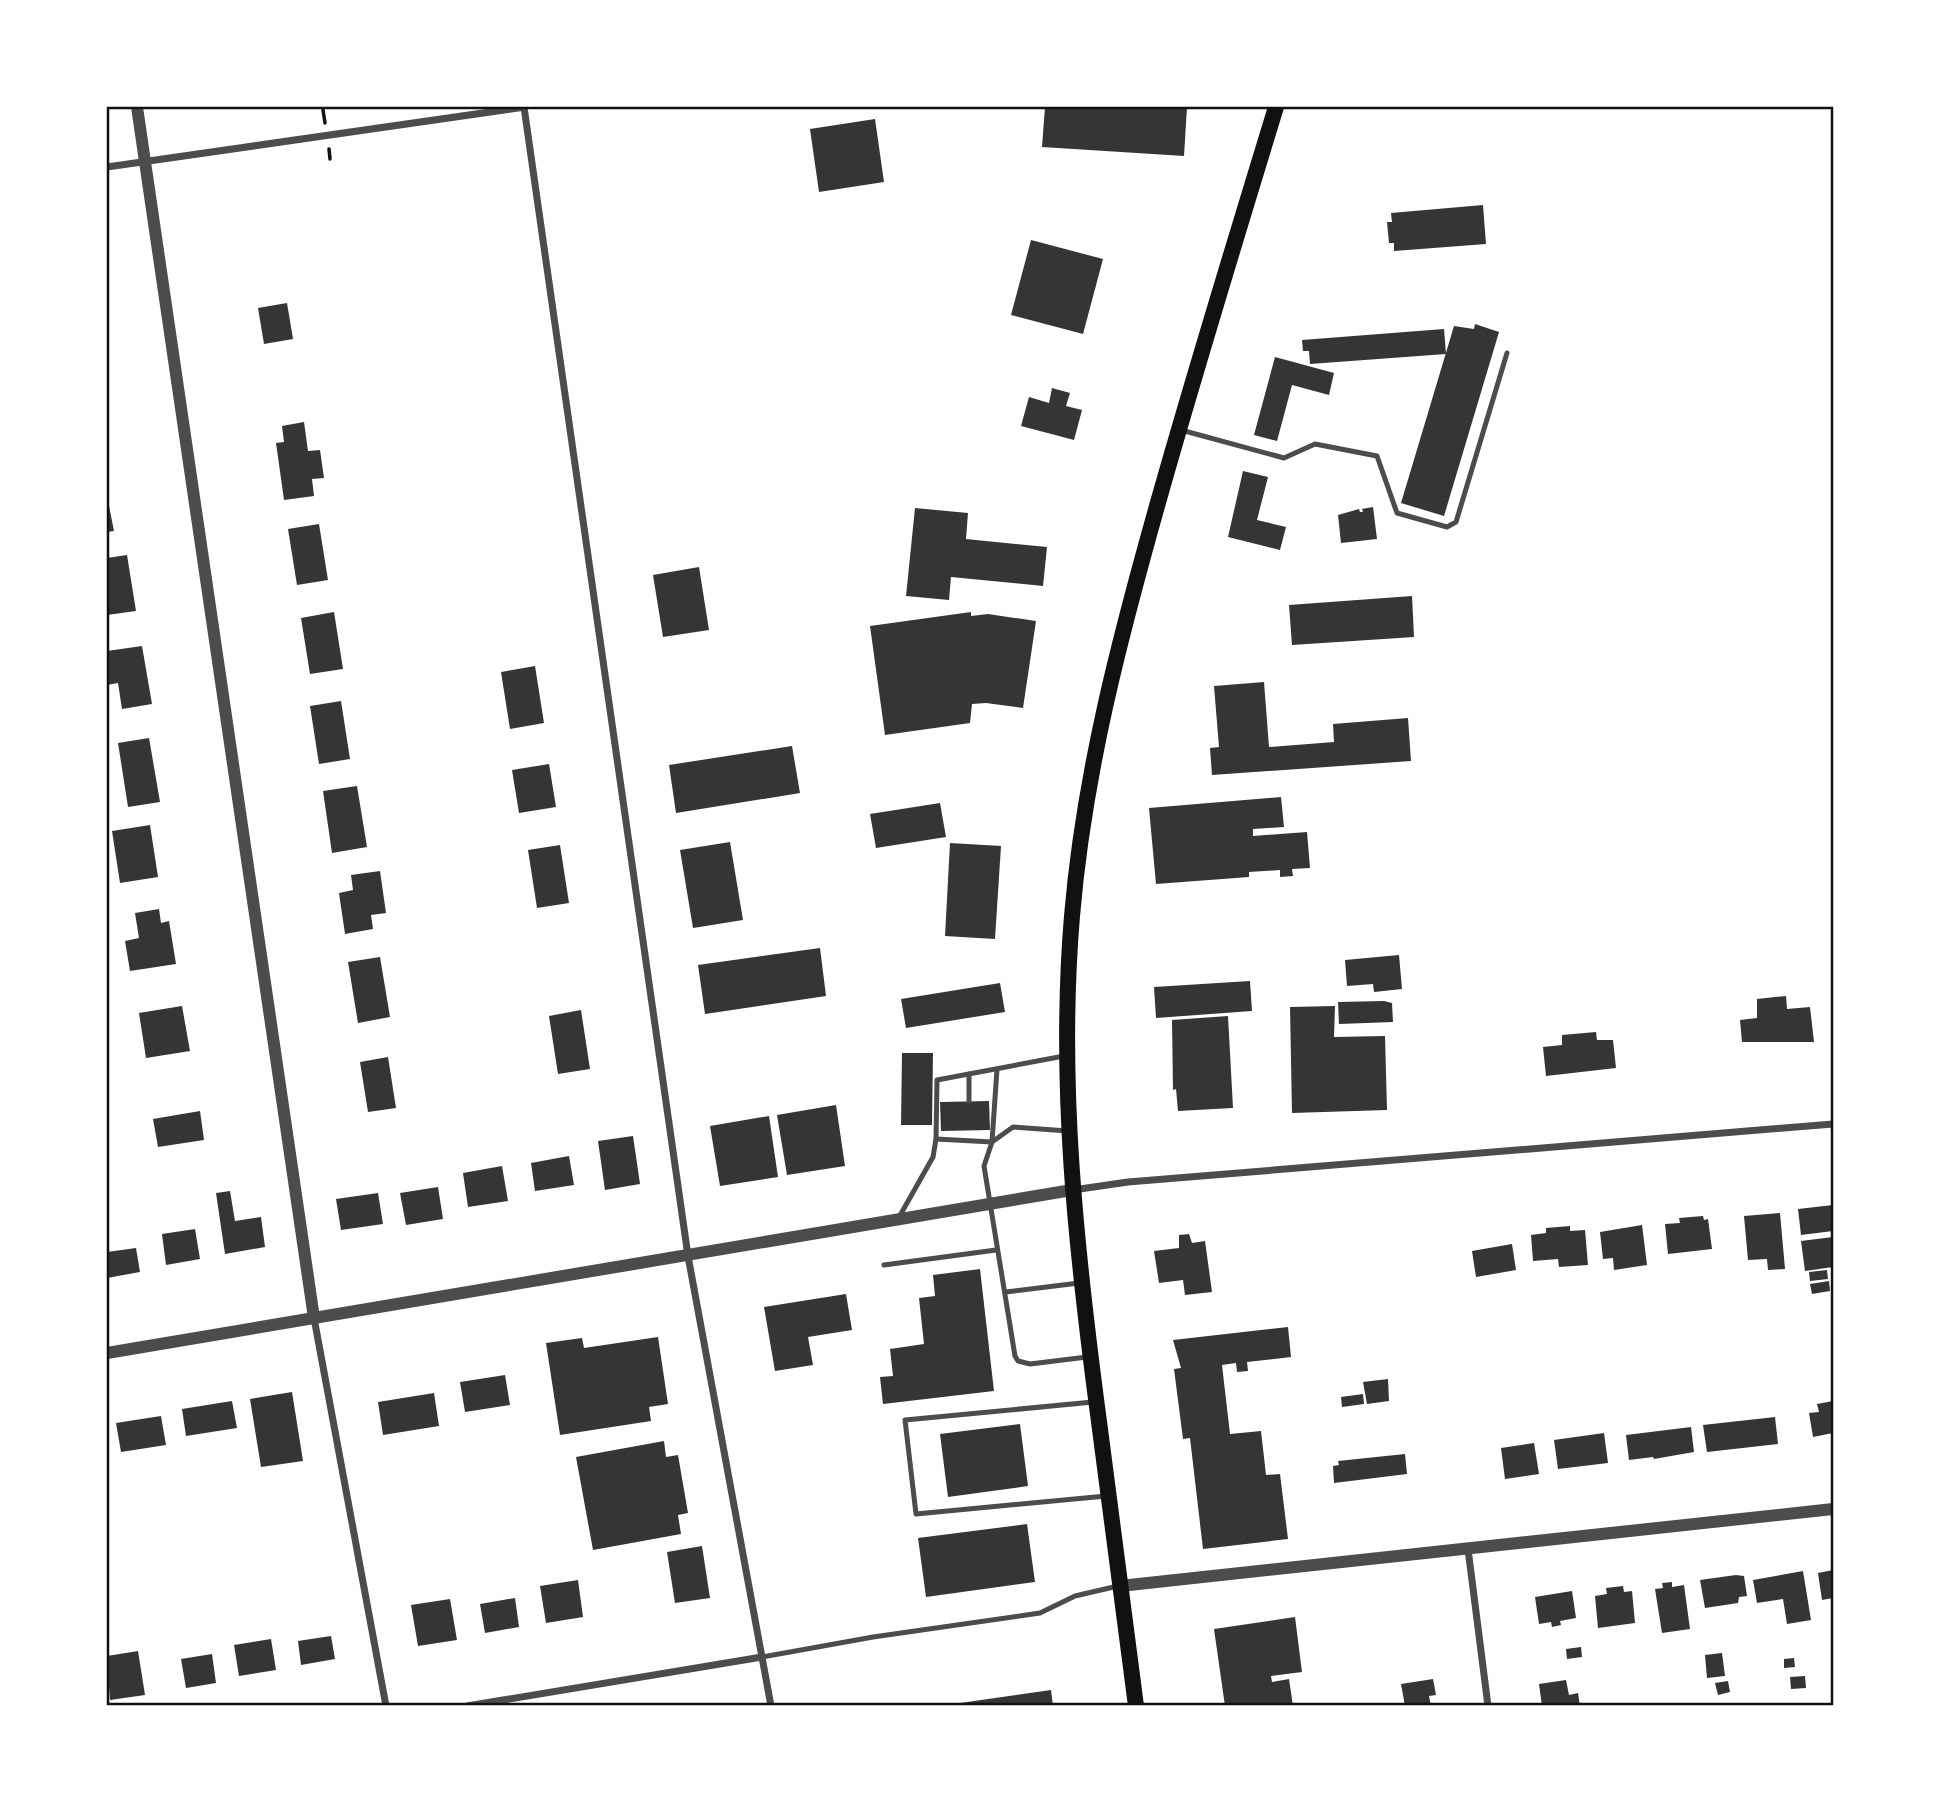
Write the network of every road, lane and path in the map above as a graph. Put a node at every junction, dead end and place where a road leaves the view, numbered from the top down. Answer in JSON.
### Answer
{"nodes":[{"id":1,"x":137,"y":107,"type":"edge"},
{"id":2,"x":526,"y":107,"type":"edge"},
{"id":3,"x":1276,"y":107,"type":"edge"},
{"id":4,"x":323,"y":110,"type":"dead end"},
{"id":5,"x":325,"y":122,"type":"dead end"},
{"id":6,"x":328,"y":147,"type":"dead end"},
{"id":7,"x":330,"y":159,"type":"dead end"},
{"id":8,"x":146,"y":161,"type":"junction"},
{"id":9,"x":107,"y":167,"type":"edge"},
{"id":10,"x":1507,"y":353,"type":"dead end"},
{"id":11,"x":1179,"y":429,"type":"junction"},
{"id":12,"x":1067,"y":1055,"type":"junction"},
{"id":13,"x":997,"y":1069,"type":"junction"},
{"id":14,"x":969,"y":1074,"type":"junction"},
{"id":15,"x":969,"y":1101,"type":"dead end"},
{"id":16,"x":1833,"y":1124,"type":"edge"},
{"id":17,"x":969,"y":1130,"type":"dead end"},
{"id":18,"x":1069,"y":1131,"type":"junction"},
{"id":19,"x":936,"y":1139,"type":"junction"},
{"id":20,"x":969,"y":1139,"type":"junction"},
{"id":21,"x":992,"y":1142,"type":"junction"},
{"id":22,"x":1072,"y":1190,"type":"junction"},
{"id":23,"x":989,"y":1203,"type":"junction"},
{"id":24,"x":898,"y":1220,"type":"junction"},
{"id":25,"x":996,"y":1250,"type":"junction"},
{"id":26,"x":688,"y":1256,"type":"junction"},
{"id":27,"x":884,"y":1265,"type":"dead end"},
{"id":28,"x":1081,"y":1283,"type":"junction"},
{"id":29,"x":1006,"y":1292,"type":"junction"},
{"id":30,"x":314,"y":1318,"type":"junction"},
{"id":31,"x":107,"y":1353,"type":"edge"},
{"id":32,"x":1090,"y":1357,"type":"junction"},
{"id":33,"x":1096,"y":1401,"type":"junction"},
{"id":34,"x":1109,"y":1496,"type":"junction"},
{"id":35,"x":1833,"y":1509,"type":"edge"},
{"id":36,"x":1468,"y":1549,"type":"junction"},
{"id":37,"x":1120,"y":1586,"type":"junction"},
{"id":38,"x":762,"y":1657,"type":"junction"},
{"id":39,"x":386,"y":1706,"type":"edge"},
{"id":40,"x":467,"y":1706,"type":"edge"},
{"id":41,"x":771,"y":1706,"type":"edge"},
{"id":42,"x":1136,"y":1706,"type":"edge"},
{"id":43,"x":1488,"y":1706,"type":"edge"}],
"edges":[{"from":1,"to":8,"type":"street"},
{"from":2,"to":8,"type":"street"},
{"from":2,"to":26,"type":"street"},
{"from":3,"to":11,"type":"main road"},
{"from":4,"to":5,"type":"path"},
{"from":6,"to":7,"type":"path"},
{"from":8,"to":9,"type":"street"},
{"from":8,"to":30,"type":"street"},
{"from":10,"to":11,"type":"lane"},
{"from":11,"to":12,"type":"main road"},
{"from":12,"to":13,"type":"lane"},
{"from":12,"to":18,"type":"main road"},
{"from":13,"to":14,"type":"lane"},
{"from":13,"to":21,"type":"lane"},
{"from":14,"to":15,"type":"lane"},
{"from":14,"to":19,"type":"lane"},
{"from":16,"to":22,"type":"street"},
{"from":17,"to":20,"type":"lane"},
{"from":18,"to":21,"type":"lane"},
{"from":18,"to":22,"type":"main road"},
{"from":19,"to":20,"type":"lane"},
{"from":19,"to":24,"type":"lane"},
{"from":20,"to":21,"type":"lane"},
{"from":21,"to":23,"type":"lane"},
{"from":22,"to":23,"type":"street"},
{"from":22,"to":28,"type":"main road"},
{"from":23,"to":24,"type":"street"},
{"from":23,"to":25,"type":"lane"},
{"from":24,"to":26,"type":"street"},
{"from":25,"to":27,"type":"lane"},
{"from":25,"to":29,"type":"lane"},
{"from":26,"to":30,"type":"street"},
{"from":26,"to":38,"type":"street"},
{"from":28,"to":29,"type":"lane"},
{"from":28,"to":32,"type":"main road"},
{"from":29,"to":32,"type":"lane"},
{"from":30,"to":31,"type":"street"},
{"from":30,"to":39,"type":"street"},
{"from":32,"to":33,"type":"main road"},
{"from":33,"to":34,"type":"main road"},
{"from":33,"to":34,"type":"lane"},
{"from":34,"to":37,"type":"main road"},
{"from":35,"to":36,"type":"street"},
{"from":36,"to":37,"type":"street"},
{"from":36,"to":43,"type":"street"},
{"from":37,"to":38,"type":"lane"},
{"from":37,"to":42,"type":"main road"},
{"from":38,"to":40,"type":"street"},
{"from":38,"to":41,"type":"street"}]}
